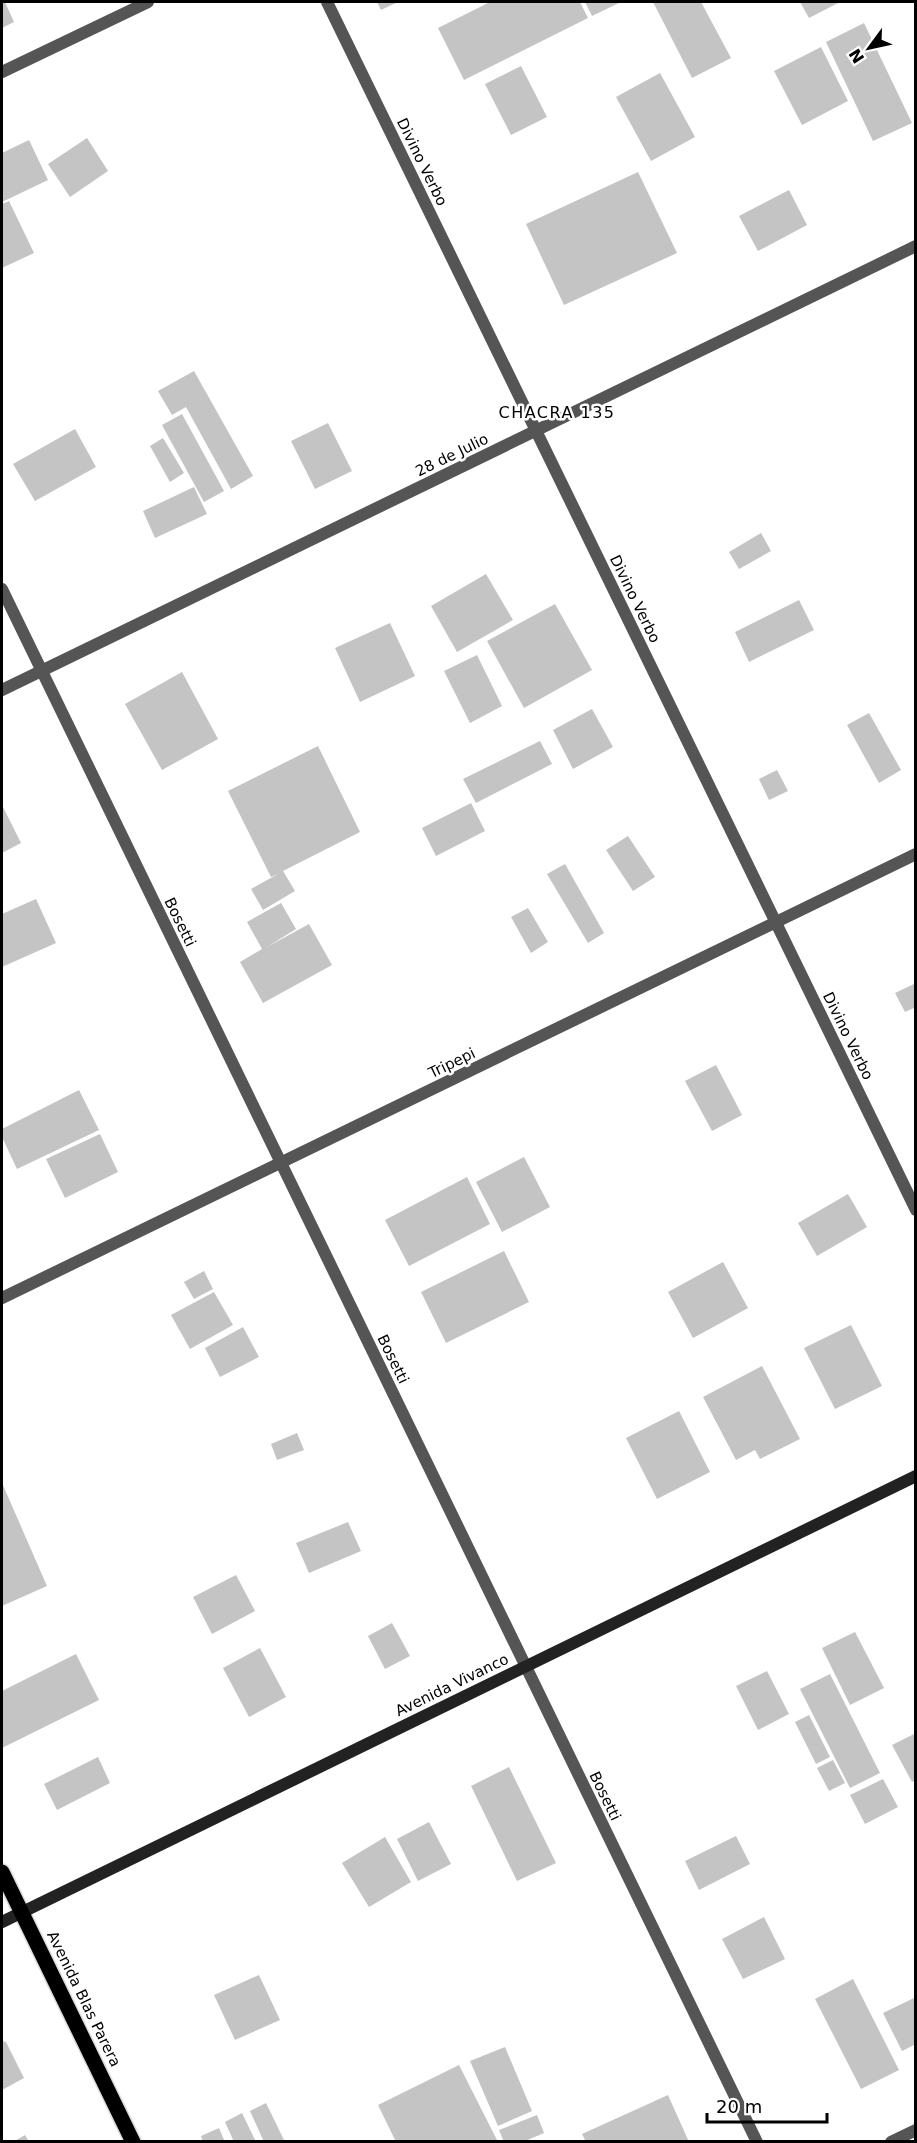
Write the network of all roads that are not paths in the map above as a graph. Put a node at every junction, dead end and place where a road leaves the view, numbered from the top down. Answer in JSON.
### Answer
{"nodes":[{"id":1,"x":148,"y":2,"type":"edge"},
{"id":2,"x":327,"y":2,"type":"edge"},
{"id":3,"x":2,"y":72,"type":"edge"},
{"id":4,"x":915,"y":246,"type":"edge"},
{"id":5,"x":536,"y":430,"type":"junction"},
{"id":6,"x":2,"y":589,"type":"edge"},
{"id":7,"x":41,"y":671,"type":"junction"},
{"id":8,"x":2,"y":690,"type":"edge"},
{"id":9,"x":915,"y":854,"type":"edge"},
{"id":10,"x":775,"y":922,"type":"junction"},
{"id":11,"x":280,"y":1163,"type":"junction"},
{"id":12,"x":915,"y":1210,"type":"edge"},
{"id":13,"x":2,"y":1298,"type":"edge"},
{"id":14,"x":915,"y":1476,"type":"edge"},
{"id":15,"x":525,"y":1666,"type":"junction"},
{"id":16,"x":2,"y":1872,"type":"edge"},
{"id":17,"x":22,"y":1912,"type":"junction"},
{"id":18,"x":2,"y":1922,"type":"edge"},
{"id":19,"x":915,"y":2130,"type":"edge"},
{"id":20,"x":133,"y":2142,"type":"edge"},
{"id":21,"x":757,"y":2142,"type":"edge"},
{"id":22,"x":891,"y":2142,"type":"edge"}],
"edges":[{"from":1,"to":3,"type":"street"},
{"from":2,"to":5,"type":"street","name":"Divino Verbo"},
{"from":4,"to":5,"type":"street","name":"28 de Julio"},
{"from":5,"to":7,"type":"street","name":"28 de Julio"},
{"from":5,"to":10,"type":"street","name":"Divino Verbo"},
{"from":6,"to":7,"type":"street","name":"Bosetti"},
{"from":7,"to":8,"type":"street","name":"28 de Julio"},
{"from":7,"to":11,"type":"street","name":"Bosetti"},
{"from":9,"to":10,"type":"street","name":"Tripepi"},
{"from":10,"to":11,"type":"street","name":"Tripepi"},
{"from":10,"to":12,"type":"street","name":"Divino Verbo"},
{"from":11,"to":13,"type":"street","name":"Tripepi"},
{"from":11,"to":15,"type":"street","name":"Bosetti"},
{"from":14,"to":15,"type":"street","name":"Avenida Vivanco"},
{"from":15,"to":17,"type":"street","name":"Avenida Vivanco"},
{"from":15,"to":21,"type":"street","name":"Bosetti"},
{"from":16,"to":17,"type":"main road","name":"Avenida Blas Parera"},
{"from":17,"to":18,"type":"street","name":"Avenida Vivanco"},
{"from":17,"to":20,"type":"main road","name":"Avenida Blas Parera"},
{"from":19,"to":22,"type":"street"}]}
